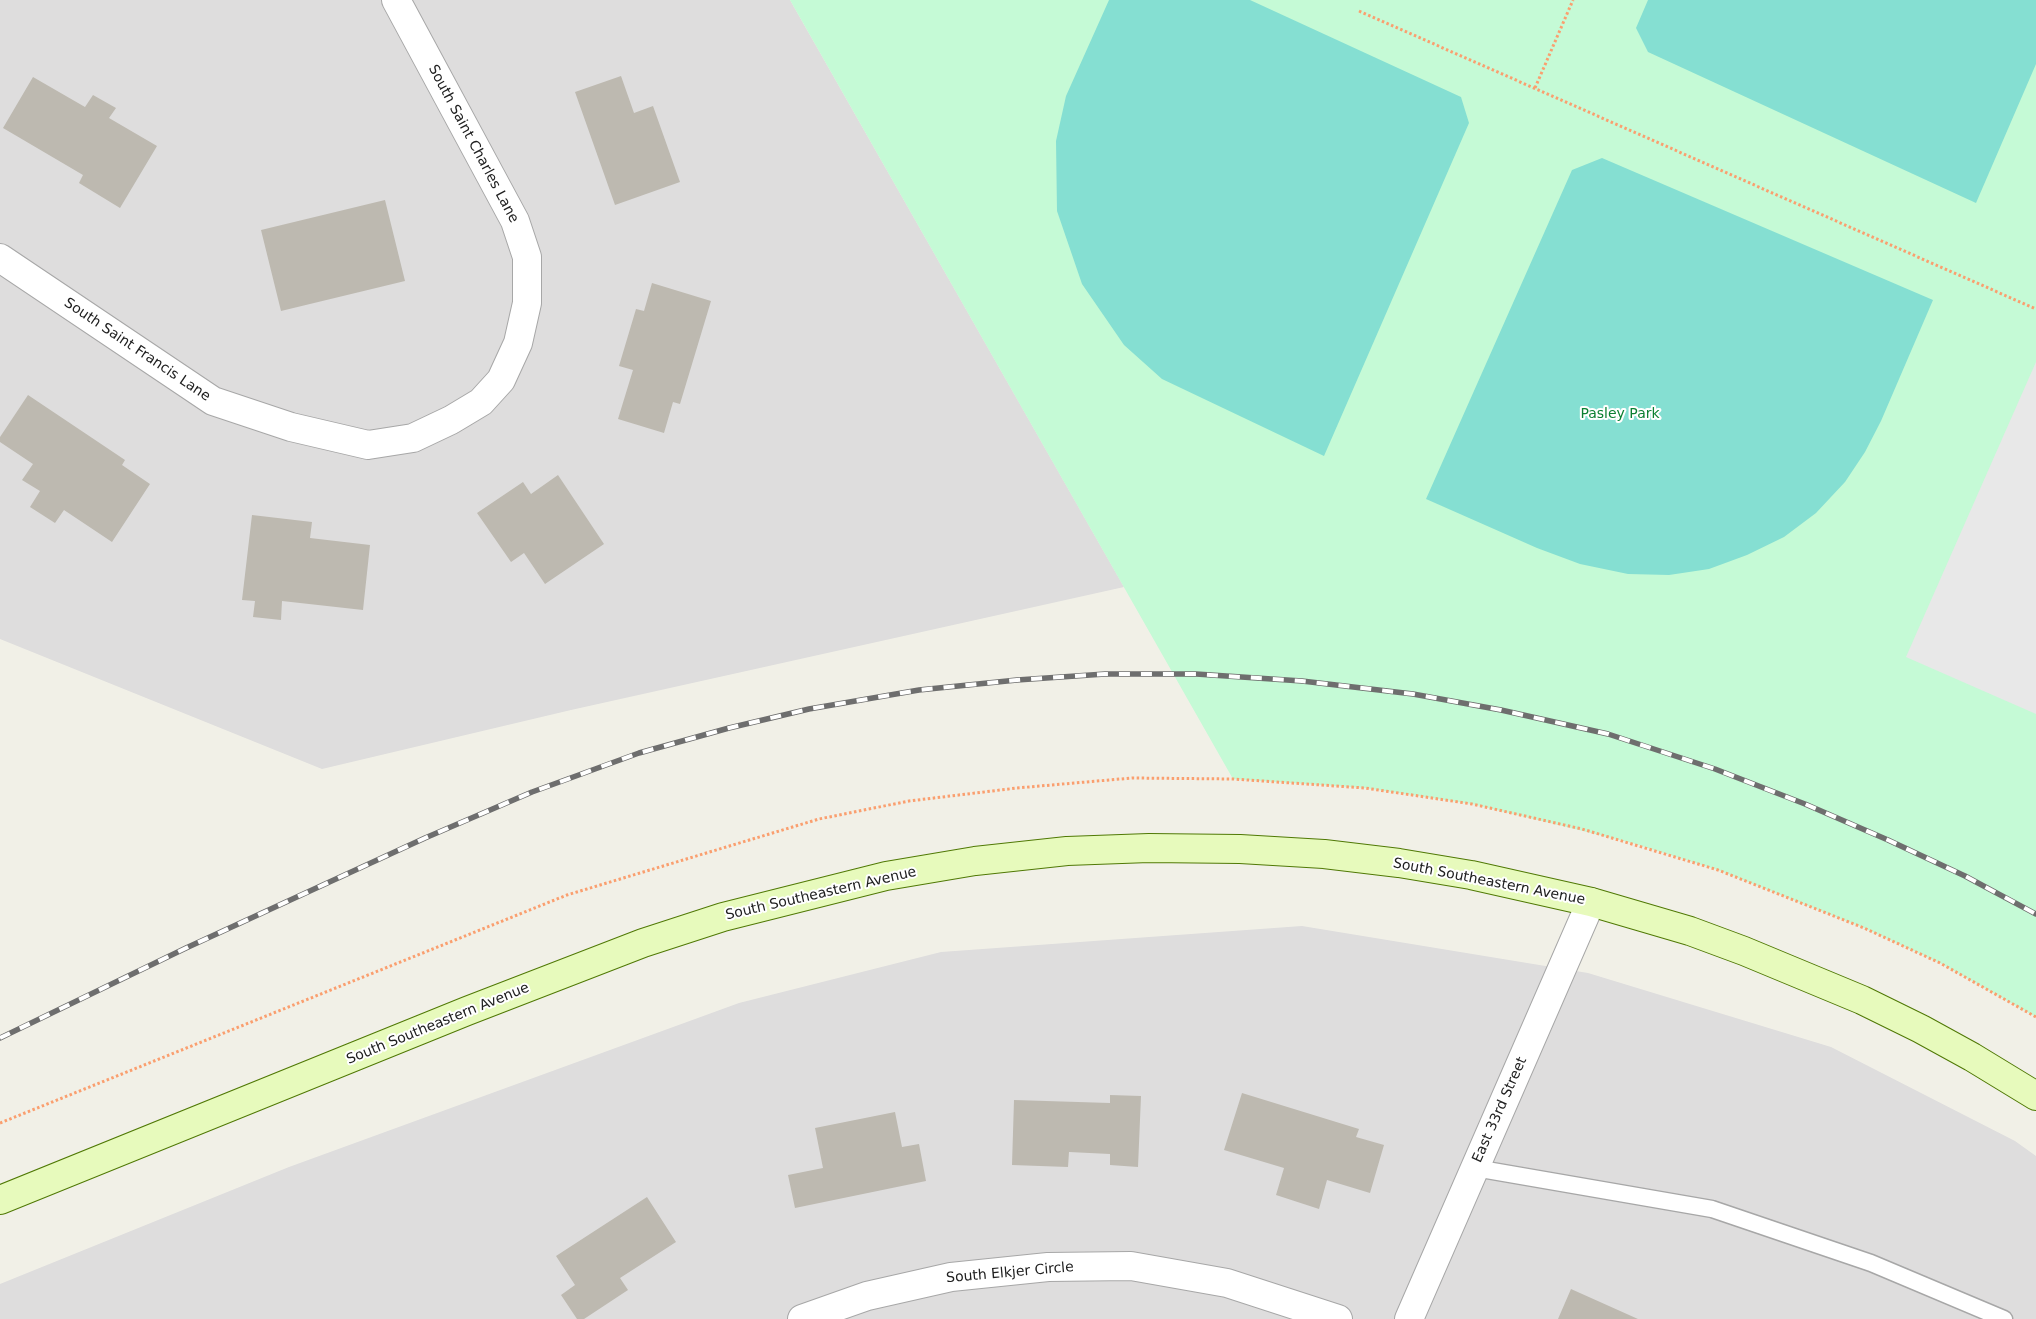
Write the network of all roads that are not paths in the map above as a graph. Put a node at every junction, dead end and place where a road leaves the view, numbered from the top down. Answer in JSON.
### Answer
{"nodes":[{"id":1,"x":396,"y":0,"type":"edge"},
{"id":2,"x":0,"y":258,"type":"edge"},
{"id":3,"x":501,"y":380,"type":"joint"},
{"id":4,"x":1591,"y":902,"type":"junction"},
{"id":5,"x":2036,"y":1096,"type":"edge"},
{"id":6,"x":1475,"y":1168,"type":"junction"},
{"id":7,"x":0,"y":1200,"type":"edge"},
{"id":8,"x":802,"y":1319,"type":"edge"},
{"id":9,"x":1338,"y":1319,"type":"edge"},
{"id":10,"x":1409,"y":1319,"type":"edge"},
{"id":11,"x":2004,"y":1319,"type":"edge"}],
"edges":[{"from":1,"to":3,"type":"street","name":"South Saint Charles Lane"},
{"from":2,"to":3,"type":"street","name":"South Saint Francis Lane"},
{"from":4,"to":5,"type":"main road","name":"South Southeastern Avenue"},
{"from":4,"to":6,"type":"street","name":"East 33rd Street"},
{"from":4,"to":7,"type":"main road","name":"South Southeastern Avenue"},
{"from":6,"to":10,"type":"street","name":"East 33rd Street"},
{"from":6,"to":11,"type":"lane"},
{"from":8,"to":9,"type":"street","name":"South Elkjer Circle"}]}
